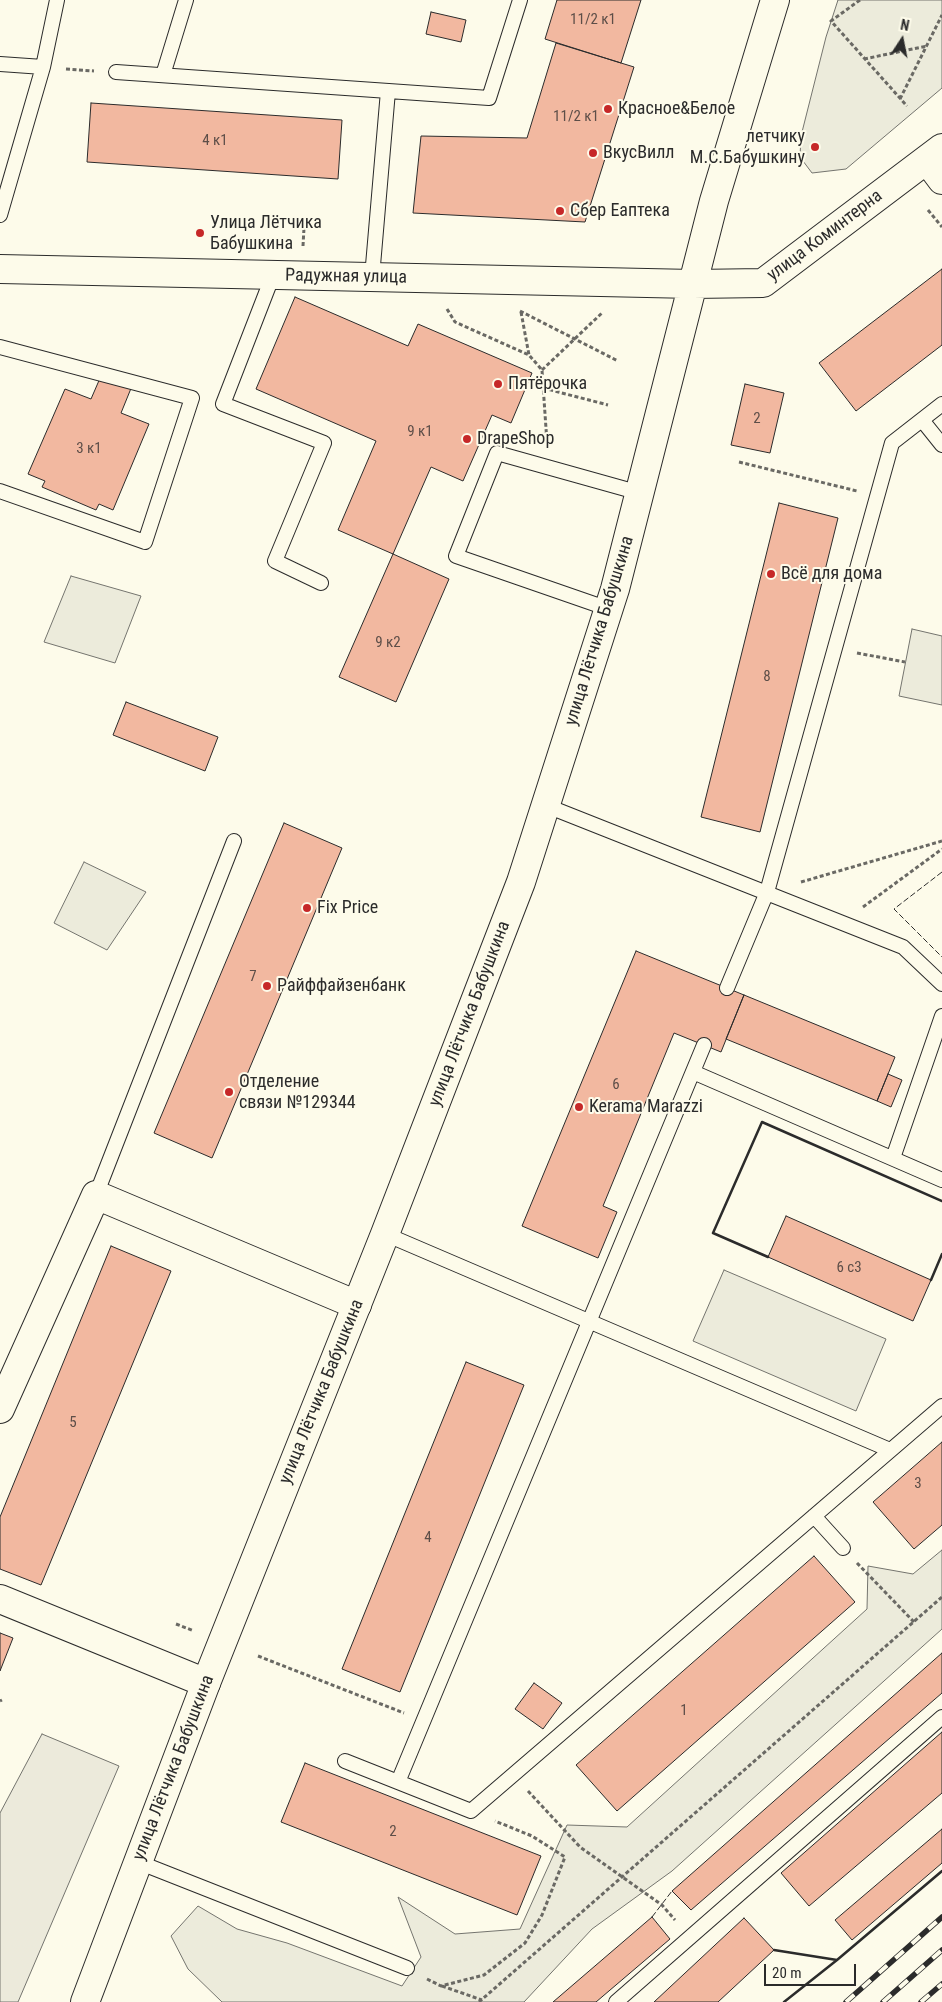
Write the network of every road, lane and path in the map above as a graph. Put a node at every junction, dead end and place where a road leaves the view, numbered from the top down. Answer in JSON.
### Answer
{"nodes":[{"id":1,"x":57,"y":0,"type":"edge"},
{"id":2,"x":186,"y":0,"type":"edge"},
{"id":3,"x":520,"y":0,"type":"edge"},
{"id":4,"x":775,"y":0,"type":"edge"},
{"id":5,"x":860,"y":0,"type":"edge"},
{"id":6,"x":942,"y":15,"type":"edge"},
{"id":7,"x":927,"y":46,"type":"junction"},
{"id":8,"x":864,"y":59,"type":"junction"},
{"id":9,"x":0,"y":64,"type":"edge"},
{"id":10,"x":43,"y":67,"type":"junction"},
{"id":11,"x":116,"y":72,"type":"joint"},
{"id":12,"x":163,"y":76,"type":"junction"},
{"id":13,"x":388,"y":91,"type":"junction"},
{"id":14,"x":900,"y":99,"type":"junction"},
{"id":15,"x":907,"y":106,"type":"dead end"},
{"id":16,"x":937,"y":163,"type":"edge"},
{"id":17,"x":928,"y":210,"type":"dead end"},
{"id":18,"x":0,"y":216,"type":"edge"},
{"id":19,"x":942,"y":227,"type":"edge"},
{"id":20,"x":0,"y":269,"type":"edge"},
{"id":21,"x":273,"y":275,"type":"junction"},
{"id":22,"x":372,"y":277,"type":"junction"},
{"id":23,"x":693,"y":284,"type":"junction"},
{"id":24,"x":445,"y":306,"type":"dead end"},
{"id":25,"x":514,"y":308,"type":"dead end"},
{"id":26,"x":608,"y":308,"type":"dead end"},
{"id":27,"x":521,"y":312,"type":"junction"},
{"id":28,"x":575,"y":339,"type":"junction"},
{"id":29,"x":0,"y":348,"type":"edge"},
{"id":30,"x":529,"y":355,"type":"junction"},
{"id":31,"x":618,"y":361,"type":"dead end"},
{"id":32,"x":542,"y":370,"type":"junction"},
{"id":33,"x":543,"y":388,"type":"junction"},
{"id":34,"x":608,"y":404,"type":"dead end"},
{"id":35,"x":942,"y":404,"type":"edge"},
{"id":36,"x":922,"y":420,"type":"junction"},
{"id":37,"x":546,"y":432,"type":"dead end"},
{"id":38,"x":942,"y":445,"type":"edge"},
{"id":39,"x":739,"y":462,"type":"dead end"},
{"id":40,"x":0,"y":491,"type":"edge"},
{"id":41,"x":640,"y":492,"type":"junction"},
{"id":42,"x":877,"y":496,"type":"junction"},
{"id":43,"x":321,"y":583,"type":"dead end"},
{"id":44,"x":609,"y":609,"type":"junction"},
{"id":45,"x":834,"y":649,"type":"junction"},
{"id":46,"x":905,"y":662,"type":"dead end"},
{"id":47,"x":547,"y":806,"type":"junction"},
{"id":48,"x":234,"y":841,"type":"dead end"},
{"id":49,"x":942,"y":841,"type":"edge"},
{"id":50,"x":942,"y":849,"type":"edge"},
{"id":51,"x":767,"y":892,"type":"junction"},
{"id":52,"x":842,"y":922,"type":"junction"},
{"id":53,"x":942,"y":984,"type":"edge"},
{"id":54,"x":727,"y":988,"type":"dead end"},
{"id":55,"x":942,"y":1016,"type":"edge"},
{"id":56,"x":704,"y":1045,"type":"dead end"},
{"id":57,"x":693,"y":1072,"type":"junction"},
{"id":58,"x":893,"y":1158,"type":"junction"},
{"id":59,"x":942,"y":1180,"type":"edge"},
{"id":60,"x":96,"y":1194,"type":"junction"},
{"id":61,"x":386,"y":1234,"type":"junction"},
{"id":62,"x":357,"y":1305,"type":"junction"},
{"id":63,"x":589,"y":1321,"type":"junction"},
{"id":64,"x":942,"y":1406,"type":"edge"},
{"id":65,"x":0,"y":1409,"type":"edge"},
{"id":66,"x":890,"y":1450,"type":"junction"},
{"id":67,"x":814,"y":1516,"type":"junction"},
{"id":68,"x":843,"y":1548,"type":"joint"},
{"id":69,"x":942,"y":1597,"type":"edge"},
{"id":70,"x":0,"y":1600,"type":"edge"},
{"id":71,"x":914,"y":1622,"type":"junction"},
{"id":72,"x":176,"y":1624,"type":"dead end"},
{"id":73,"x":196,"y":1632,"type":"dead end"},
{"id":74,"x":258,"y":1656,"type":"dead end"},
{"id":75,"x":206,"y":1683,"type":"junction"},
{"id":76,"x":942,"y":1717,"type":"edge"},
{"id":77,"x":423,"y":1720,"type":"junction"},
{"id":78,"x":345,"y":1761,"type":"dead end"},
{"id":79,"x":512,"y":1776,"type":"junction"},
{"id":80,"x":398,"y":1782,"type":"junction"},
{"id":81,"x":471,"y":1811,"type":"junction"},
{"id":82,"x":138,"y":1862,"type":"junction"},
{"id":83,"x":622,"y":1877,"type":"junction"},
{"id":84,"x":690,"y":1937,"type":"junction"},
{"id":85,"x":407,"y":1968,"type":"joint"},
{"id":86,"x":441,"y":1986,"type":"junction"},
{"id":87,"x":480,"y":2001,"type":"edge"},
{"id":88,"x":84,"y":2002,"type":"edge"},
{"id":89,"x":616,"y":2002,"type":"edge"}],
"edges":[{"from":1,"to":10,"type":"lane"},
{"from":2,"to":12,"type":"lane"},
{"from":3,"to":13,"type":"lane"},
{"from":4,"to":23,"type":"main road","name":"улица Лётчика Бабушкина"},
{"from":5,"to":8,"type":"path"},
{"from":6,"to":7,"type":"path"},
{"from":7,"to":8,"type":"path"},
{"from":7,"to":14,"type":"path"},
{"from":8,"to":14,"type":"path"},
{"from":9,"to":10,"type":"lane"},
{"from":10,"to":11,"type":"path"},
{"from":10,"to":18,"type":"lane"},
{"from":11,"to":12,"type":"lane"},
{"from":12,"to":13,"type":"lane"},
{"from":13,"to":22,"type":"lane"},
{"from":14,"to":15,"type":"path"},
{"from":16,"to":23,"type":"main road","name":"улица Коминтерна"},
{"from":17,"to":19,"type":"path"},
{"from":20,"to":21,"type":"main road","name":"Радужная улица"},
{"from":21,"to":22,"type":"main road","name":"Радужная улица"},
{"from":21,"to":43,"type":"lane"},
{"from":22,"to":23,"type":"main road","name":"Радужная улица"},
{"from":23,"to":41,"type":"main road","name":"улица Лётчика Бабушкина"},
{"from":24,"to":30,"type":"path"},
{"from":25,"to":27,"type":"path"},
{"from":26,"to":28,"type":"path"},
{"from":27,"to":28,"type":"path"},
{"from":27,"to":30,"type":"path"},
{"from":28,"to":31,"type":"path"},
{"from":28,"to":32,"type":"path"},
{"from":29,"to":40,"type":"lane"},
{"from":30,"to":32,"type":"path"},
{"from":32,"to":33,"type":"path"},
{"from":33,"to":34,"type":"path"},
{"from":33,"to":37,"type":"path"},
{"from":35,"to":36,"type":"lane"},
{"from":36,"to":38,"type":"lane"},
{"from":36,"to":42,"type":"lane"},
{"from":39,"to":42,"type":"path"},
{"from":41,"to":44,"type":"main road","name":"улица Лётчика Бабушкина"},
{"from":41,"to":44,"type":"lane"},
{"from":42,"to":45,"type":"lane"},
{"from":44,"to":47,"type":"main road","name":"улица Лётчика Бабушкина"},
{"from":45,"to":46,"type":"path"},
{"from":45,"to":51,"type":"lane"},
{"from":47,"to":51,"type":"lane"},
{"from":47,"to":61,"type":"main road","name":"улица Лётчика Бабушкина"},
{"from":48,"to":60,"type":"lane"},
{"from":49,"to":51,"type":"path"},
{"from":50,"to":52,"type":"path"},
{"from":51,"to":52,"type":"lane"},
{"from":51,"to":54,"type":"lane"},
{"from":52,"to":53,"type":"lane"},
{"from":55,"to":58,"type":"lane"},
{"from":56,"to":57,"type":"lane"},
{"from":57,"to":58,"type":"lane"},
{"from":57,"to":63,"type":"lane"},
{"from":58,"to":59,"type":"lane"},
{"from":60,"to":62,"type":"main road"},
{"from":60,"to":65,"type":"main road"},
{"from":61,"to":62,"type":"main road","name":"улица Лётчика Бабушкина"},
{"from":61,"to":63,"type":"lane"},
{"from":62,"to":75,"type":"main road","name":"улица Лётчика Бабушкина"},
{"from":63,"to":66,"type":"lane"},
{"from":63,"to":77,"type":"lane"},
{"from":64,"to":66,"type":"lane"},
{"from":66,"to":67,"type":"lane"},
{"from":67,"to":68,"type":"lane"},
{"from":67,"to":79,"type":"lane"},
{"from":68,"to":71,"type":"path"},
{"from":69,"to":71,"type":"path"},
{"from":70,"to":75,"type":"main road"},
{"from":71,"to":83,"type":"path"},
{"from":72,"to":73,"type":"path"},
{"from":74,"to":77,"type":"path"},
{"from":75,"to":82,"type":"main road","name":"улица Лётчика Бабушкина"},
{"from":76,"to":84,"type":"lane"},
{"from":77,"to":80,"type":"lane"},
{"from":78,"to":80,"type":"lane"},
{"from":79,"to":81,"type":"lane"},
{"from":79,"to":83,"type":"path"},
{"from":80,"to":81,"type":"lane"},
{"from":81,"to":86,"type":"path"},
{"from":82,"to":85,"type":"lane"},
{"from":82,"to":88,"type":"main road","name":"улица Лётчика Бабушкина"},
{"from":83,"to":84,"type":"path"},
{"from":83,"to":87,"type":"path"},
{"from":84,"to":89,"type":"lane"},
{"from":85,"to":86,"type":"path"},
{"from":86,"to":87,"type":"path"}]}
